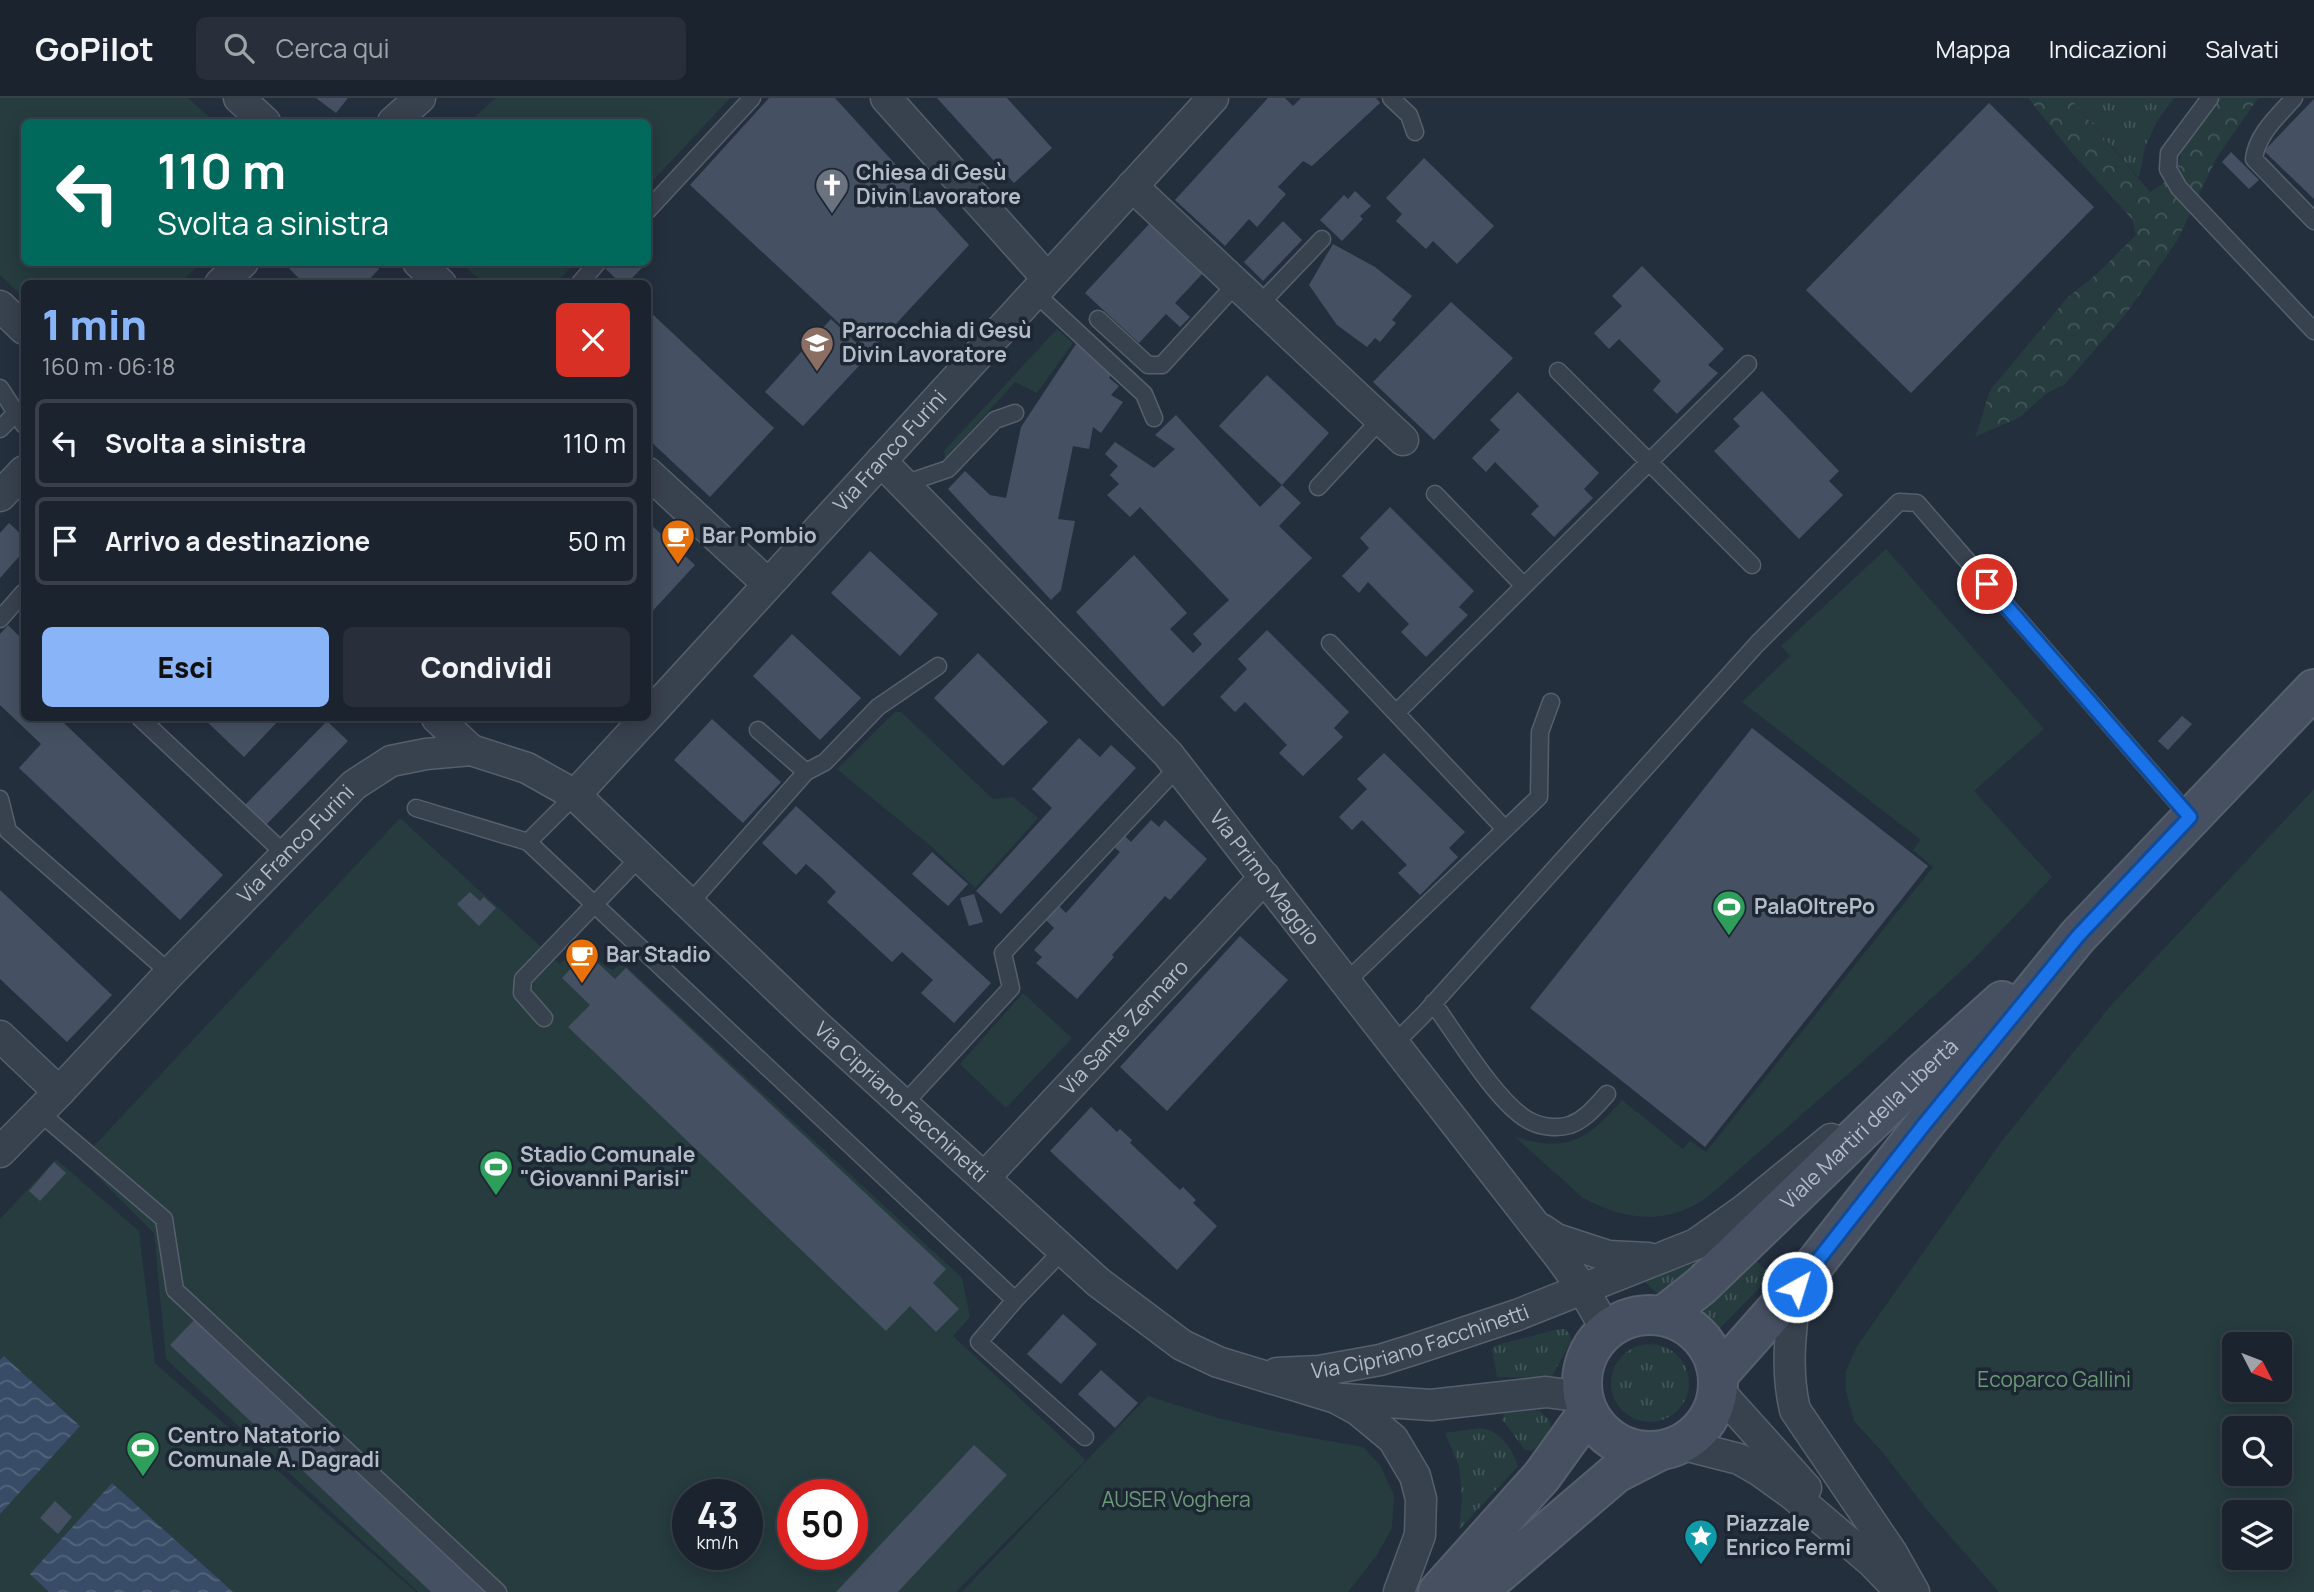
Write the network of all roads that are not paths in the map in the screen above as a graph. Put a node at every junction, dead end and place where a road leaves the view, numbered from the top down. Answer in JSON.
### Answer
{"nodes":[{"id":1,"x":239,"y":98,"type":"edge"},
{"id":2,"x":420,"y":98,"type":"edge"},
{"id":3,"x":752,"y":98,"type":"edge"},
{"id":4,"x":886,"y":98,"type":"edge"},
{"id":5,"x":1213,"y":98,"type":"edge"},
{"id":6,"x":1391,"y":98,"type":"edge"},
{"id":7,"x":2210,"y":98,"type":"edge"},
{"id":8,"x":2294,"y":98,"type":"edge"},
{"id":9,"x":262,"y":119,"type":"edge"},
{"id":10,"x":396,"y":119,"type":"edge"},
{"id":11,"x":1415,"y":132,"type":"dead end"},
{"id":12,"x":1132,"y":186,"type":"junction"},
{"id":13,"x":651,"y":207,"type":"edge"},
{"id":14,"x":2314,"y":221,"type":"edge"},
{"id":15,"x":1321,"y":239,"type":"dead end"},
{"id":16,"x":239,"y":266,"type":"edge"},
{"id":17,"x":422,"y":266,"type":"edge"},
{"id":18,"x":595,"y":266,"type":"edge"},
{"id":19,"x":224,"y":280,"type":"edge"},
{"id":20,"x":437,"y":280,"type":"edge"},
{"id":21,"x":582,"y":280,"type":"edge"},
{"id":22,"x":1236,"y":284,"type":"junction"},
{"id":23,"x":1041,"y":285,"type":"junction"},
{"id":24,"x":1259,"y":305,"type":"junction"},
{"id":25,"x":0,"y":306,"type":"edge"},
{"id":26,"x":1098,"y":319,"type":"dead end"},
{"id":27,"x":21,"y":326,"type":"edge"},
{"id":28,"x":2314,"y":331,"type":"edge"},
{"id":29,"x":1748,"y":364,"type":"dead end"},
{"id":30,"x":1558,"y":371,"type":"dead end"},
{"id":31,"x":0,"y":388,"type":"edge"},
{"id":32,"x":1015,"y":413,"type":"dead end"},
{"id":33,"x":1154,"y":418,"type":"dead end"},
{"id":34,"x":20,"y":419,"type":"edge"},
{"id":35,"x":1381,"y":419,"type":"junction"},
{"id":36,"x":0,"y":429,"type":"edge"},
{"id":37,"x":1403,"y":440,"type":"dead end"},
{"id":38,"x":881,"y":461,"type":"junction"},
{"id":39,"x":1649,"y":462,"type":"junction"},
{"id":40,"x":21,"y":474,"type":"edge"},
{"id":41,"x":651,"y":476,"type":"edge"},
{"id":42,"x":904,"y":484,"type":"junction"},
{"id":43,"x":1318,"y":487,"type":"dead end"},
{"id":44,"x":1435,"y":494,"type":"dead end"},
{"id":45,"x":0,"y":496,"type":"edge"},
{"id":46,"x":1752,"y":565,"type":"dead end"},
{"id":47,"x":768,"y":584,"type":"junction"},
{"id":48,"x":1524,"y":586,"type":"junction"},
{"id":49,"x":21,"y":595,"type":"edge"},
{"id":50,"x":0,"y":619,"type":"edge"},
{"id":51,"x":1330,"y":643,"type":"dead end"},
{"id":52,"x":938,"y":666,"type":"dead end"},
{"id":53,"x":2314,"y":689,"type":"edge"},
{"id":54,"x":1551,"y":702,"type":"dead end"},
{"id":55,"x":651,"y":713,"type":"edge"},
{"id":56,"x":1396,"y":713,"type":"junction"},
{"id":57,"x":143,"y":721,"type":"edge"},
{"id":58,"x":440,"y":721,"type":"edge"},
{"id":59,"x":643,"y":721,"type":"edge"},
{"id":60,"x":758,"y":730,"type":"dead end"},
{"id":61,"x":471,"y":750,"type":"junction"},
{"id":62,"x":1179,"y":766,"type":"junction"},
{"id":63,"x":806,"y":772,"type":"junction"},
{"id":64,"x":575,"y":795,"type":"junction"},
{"id":65,"x":0,"y":799,"type":"edge"},
{"id":66,"x":416,"y":808,"type":"dead end"},
{"id":67,"x":2190,"y":817,"type":"junction"},
{"id":68,"x":1506,"y":829,"type":"junction"},
{"id":69,"x":528,"y":842,"type":"junction"},
{"id":70,"x":286,"y":855,"type":"junction"},
{"id":71,"x":640,"y":857,"type":"junction"},
{"id":72,"x":1265,"y":877,"type":"junction"},
{"id":73,"x":689,"y":904,"type":"junction"},
{"id":74,"x":595,"y":906,"type":"junction"},
{"id":75,"x":2078,"y":936,"type":"junction"},
{"id":76,"x":170,"y":973,"type":"junction"},
{"id":77,"x":1346,"y":982,"type":"junction"},
{"id":78,"x":1433,"y":1003,"type":"junction"},
{"id":79,"x":544,"y":1018,"type":"dead end"},
{"id":80,"x":0,"y":1036,"type":"edge"},
{"id":81,"x":1394,"y":1044,"type":"junction"},
{"id":82,"x":1921,"y":1074,"type":"junction"},
{"id":83,"x":1607,"y":1094,"type":"dead end"},
{"id":84,"x":49,"y":1101,"type":"junction"},
{"id":85,"x":903,"y":1105,"type":"junction"},
{"id":86,"x":0,"y":1152,"type":"edge"},
{"id":87,"x":984,"y":1178,"type":"junction"},
{"id":88,"x":1534,"y":1223,"type":"junction"},
{"id":89,"x":1063,"y":1250,"type":"junction"},
{"id":90,"x":1659,"y":1258,"type":"junction"},
{"id":91,"x":1797,"y":1287,"type":"junction"},
{"id":92,"x":1583,"y":1289,"type":"junction"},
{"id":93,"x":1015,"y":1300,"type":"junction"},
{"id":94,"x":1663,"y":1316,"type":"junction"},
{"id":95,"x":1607,"y":1331,"type":"junction"},
{"id":96,"x":1252,"y":1374,"type":"junction"},
{"id":97,"x":1718,"y":1382,"type":"junction"},
{"id":98,"x":1336,"y":1398,"type":"junction"},
{"id":99,"x":1586,"y":1404,"type":"junction"},
{"id":100,"x":1085,"y":1437,"type":"dead end"},
{"id":101,"x":1670,"y":1448,"type":"junction"},
{"id":102,"x":1871,"y":1562,"type":"junction"},
{"id":103,"x":498,"y":1592,"type":"edge"},
{"id":104,"x":1399,"y":1592,"type":"edge"},
{"id":105,"x":1438,"y":1592,"type":"edge"},
{"id":106,"x":1477,"y":1592,"type":"edge"},
{"id":107,"x":1901,"y":1592,"type":"edge"},
{"id":108,"x":1914,"y":1592,"type":"edge"}],
"edges":[{"from":1,"to":9,"type":"street"},
{"from":2,"to":10,"type":"street"},
{"from":3,"to":13,"type":"lane"},
{"from":4,"to":23,"type":"street"},
{"from":5,"to":12,"type":"street","name":"Via Franco Furini"},
{"from":6,"to":11,"type":"lane"},
{"from":7,"to":28,"type":"lane"},
{"from":8,"to":14,"type":"lane"},
{"from":12,"to":22,"type":"street"},
{"from":12,"to":23,"type":"street","name":"Via Franco Furini"},
{"from":15,"to":24,"type":"lane"},
{"from":16,"to":19,"type":"street"},
{"from":17,"to":20,"type":"street"},
{"from":18,"to":21,"type":"lane"},
{"from":22,"to":24,"type":"street"},
{"from":22,"to":26,"type":"lane"},
{"from":23,"to":33,"type":"lane"},
{"from":23,"to":38,"type":"street","name":"Via Franco Furini"},
{"from":24,"to":35,"type":"street"},
{"from":25,"to":27,"type":"street"},
{"from":29,"to":39,"type":"lane"},
{"from":30,"to":39,"type":"lane"},
{"from":31,"to":34,"type":"lane"},
{"from":32,"to":42,"type":"lane"},
{"from":34,"to":36,"type":"lane"},
{"from":35,"to":37,"type":"street"},
{"from":35,"to":43,"type":"lane"},
{"from":38,"to":42,"type":"street","name":"Via Primo Maggio"},
{"from":38,"to":47,"type":"street","name":"Via Franco Furini"},
{"from":39,"to":46,"type":"lane"},
{"from":39,"to":48,"type":"lane"},
{"from":40,"to":45,"type":"street"},
{"from":41,"to":47,"type":"street"},
{"from":42,"to":62,"type":"street","name":"Via Primo Maggio"},
{"from":44,"to":48,"type":"lane"},
{"from":47,"to":55,"type":"street","name":"Via Franco Furini"},
{"from":48,"to":56,"type":"lane"},
{"from":49,"to":50,"type":"lane"},
{"from":51,"to":56,"type":"lane"},
{"from":52,"to":63,"type":"lane"},
{"from":53,"to":67,"type":"main road","name":"Viale Martiri della Libertà"},
{"from":54,"to":68,"type":"lane"},
{"from":56,"to":68,"type":"lane"},
{"from":57,"to":70,"type":"lane"},
{"from":58,"to":61,"type":"street"},
{"from":59,"to":64,"type":"street","name":"Via Franco Furini"},
{"from":60,"to":63,"type":"lane"},
{"from":61,"to":64,"type":"street","name":"Via Franco Furini"},
{"from":61,"to":70,"type":"street","name":"Via Franco Furini"},
{"from":62,"to":72,"type":"street","name":"Via Primo Maggio"},
{"from":62,"to":85,"type":"lane"},
{"from":63,"to":73,"type":"lane"},
{"from":64,"to":69,"type":"lane"},
{"from":64,"to":71,"type":"street","name":"Via Cipriano Facchinetti"},
{"from":65,"to":76,"type":"lane"},
{"from":66,"to":69,"type":"lane"},
{"from":67,"to":75,"type":"main road","name":"Viale Martiri della Libertà"},
{"from":67,"to":78,"type":"lane"},
{"from":68,"to":77,"type":"lane"},
{"from":69,"to":74,"type":"lane"},
{"from":70,"to":76,"type":"street","name":"Via Franco Furini"},
{"from":71,"to":73,"type":"street","name":"Via Cipriano Facchinetti"},
{"from":71,"to":74,"type":"lane"},
{"from":72,"to":77,"type":"street","name":"Via Primo Maggio"},
{"from":72,"to":87,"type":"street","name":"Via Sante Zennaro"},
{"from":73,"to":85,"type":"street","name":"Via Cipriano Facchinetti"},
{"from":74,"to":79,"type":"lane"},
{"from":74,"to":93,"type":"lane"},
{"from":75,"to":82,"type":"main road","name":"Viale Martiri della Libertà"},
{"from":75,"to":91,"type":"main road","name":"Viale Martiri della Libertà"},
{"from":76,"to":84,"type":"street","name":"Via Franco Furini"},
{"from":77,"to":81,"type":"street","name":"Via Primo Maggio"},
{"from":78,"to":81,"type":"lane"},
{"from":78,"to":83,"type":"lane"},
{"from":80,"to":84,"type":"street"},
{"from":81,"to":88,"type":"street","name":"Via Primo Maggio"},
{"from":82,"to":90,"type":"street","name":"Via Cipriano Facchinetti"},
{"from":82,"to":94,"type":"main road","name":"Viale Martiri della Libertà"},
{"from":84,"to":86,"type":"street","name":"Via Franco Furini"},
{"from":84,"to":103,"type":"lane"},
{"from":85,"to":87,"type":"street","name":"Via Cipriano Facchinetti"},
{"from":87,"to":89,"type":"street","name":"Via Cipriano Facchinetti"},
{"from":88,"to":90,"type":"street"},
{"from":88,"to":92,"type":"street","name":"Via Primo Maggio"},
{"from":89,"to":93,"type":"lane"},
{"from":89,"to":96,"type":"street","name":"Via Cipriano Facchinetti"},
{"from":90,"to":92,"type":"street","name":"Via Cipriano Facchinetti"},
{"from":91,"to":97,"type":"main road","name":"Viale Martiri della Libertà"},
{"from":91,"to":108,"type":"street"},
{"from":92,"to":95,"type":"street","name":"Via Primo Maggio"},
{"from":92,"to":96,"type":"street","name":"Via Cipriano Facchinetti"},
{"from":93,"to":100,"type":"lane"},
{"from":94,"to":95,"type":"main road"},
{"from":94,"to":97,"type":"main road"},
{"from":95,"to":99,"type":"main road"},
{"from":96,"to":98,"type":"street","name":"Via Cipriano Facchinetti"},
{"from":97,"to":101,"type":"main road","name":"Viale Martiri della Libertà"},
{"from":97,"to":102,"type":"street"},
{"from":98,"to":99,"type":"street","name":"Via Cipriano Facchinetti"},
{"from":98,"to":104,"type":"street","name":"Via Cipriano Facchinetti"},
{"from":99,"to":101,"type":"main road"},
{"from":99,"to":105,"type":"main road"},
{"from":101,"to":102,"type":"street"},
{"from":101,"to":106,"type":"main road","name":"Viale Martiri della Libertà"},
{"from":102,"to":107,"type":"street"}]}
